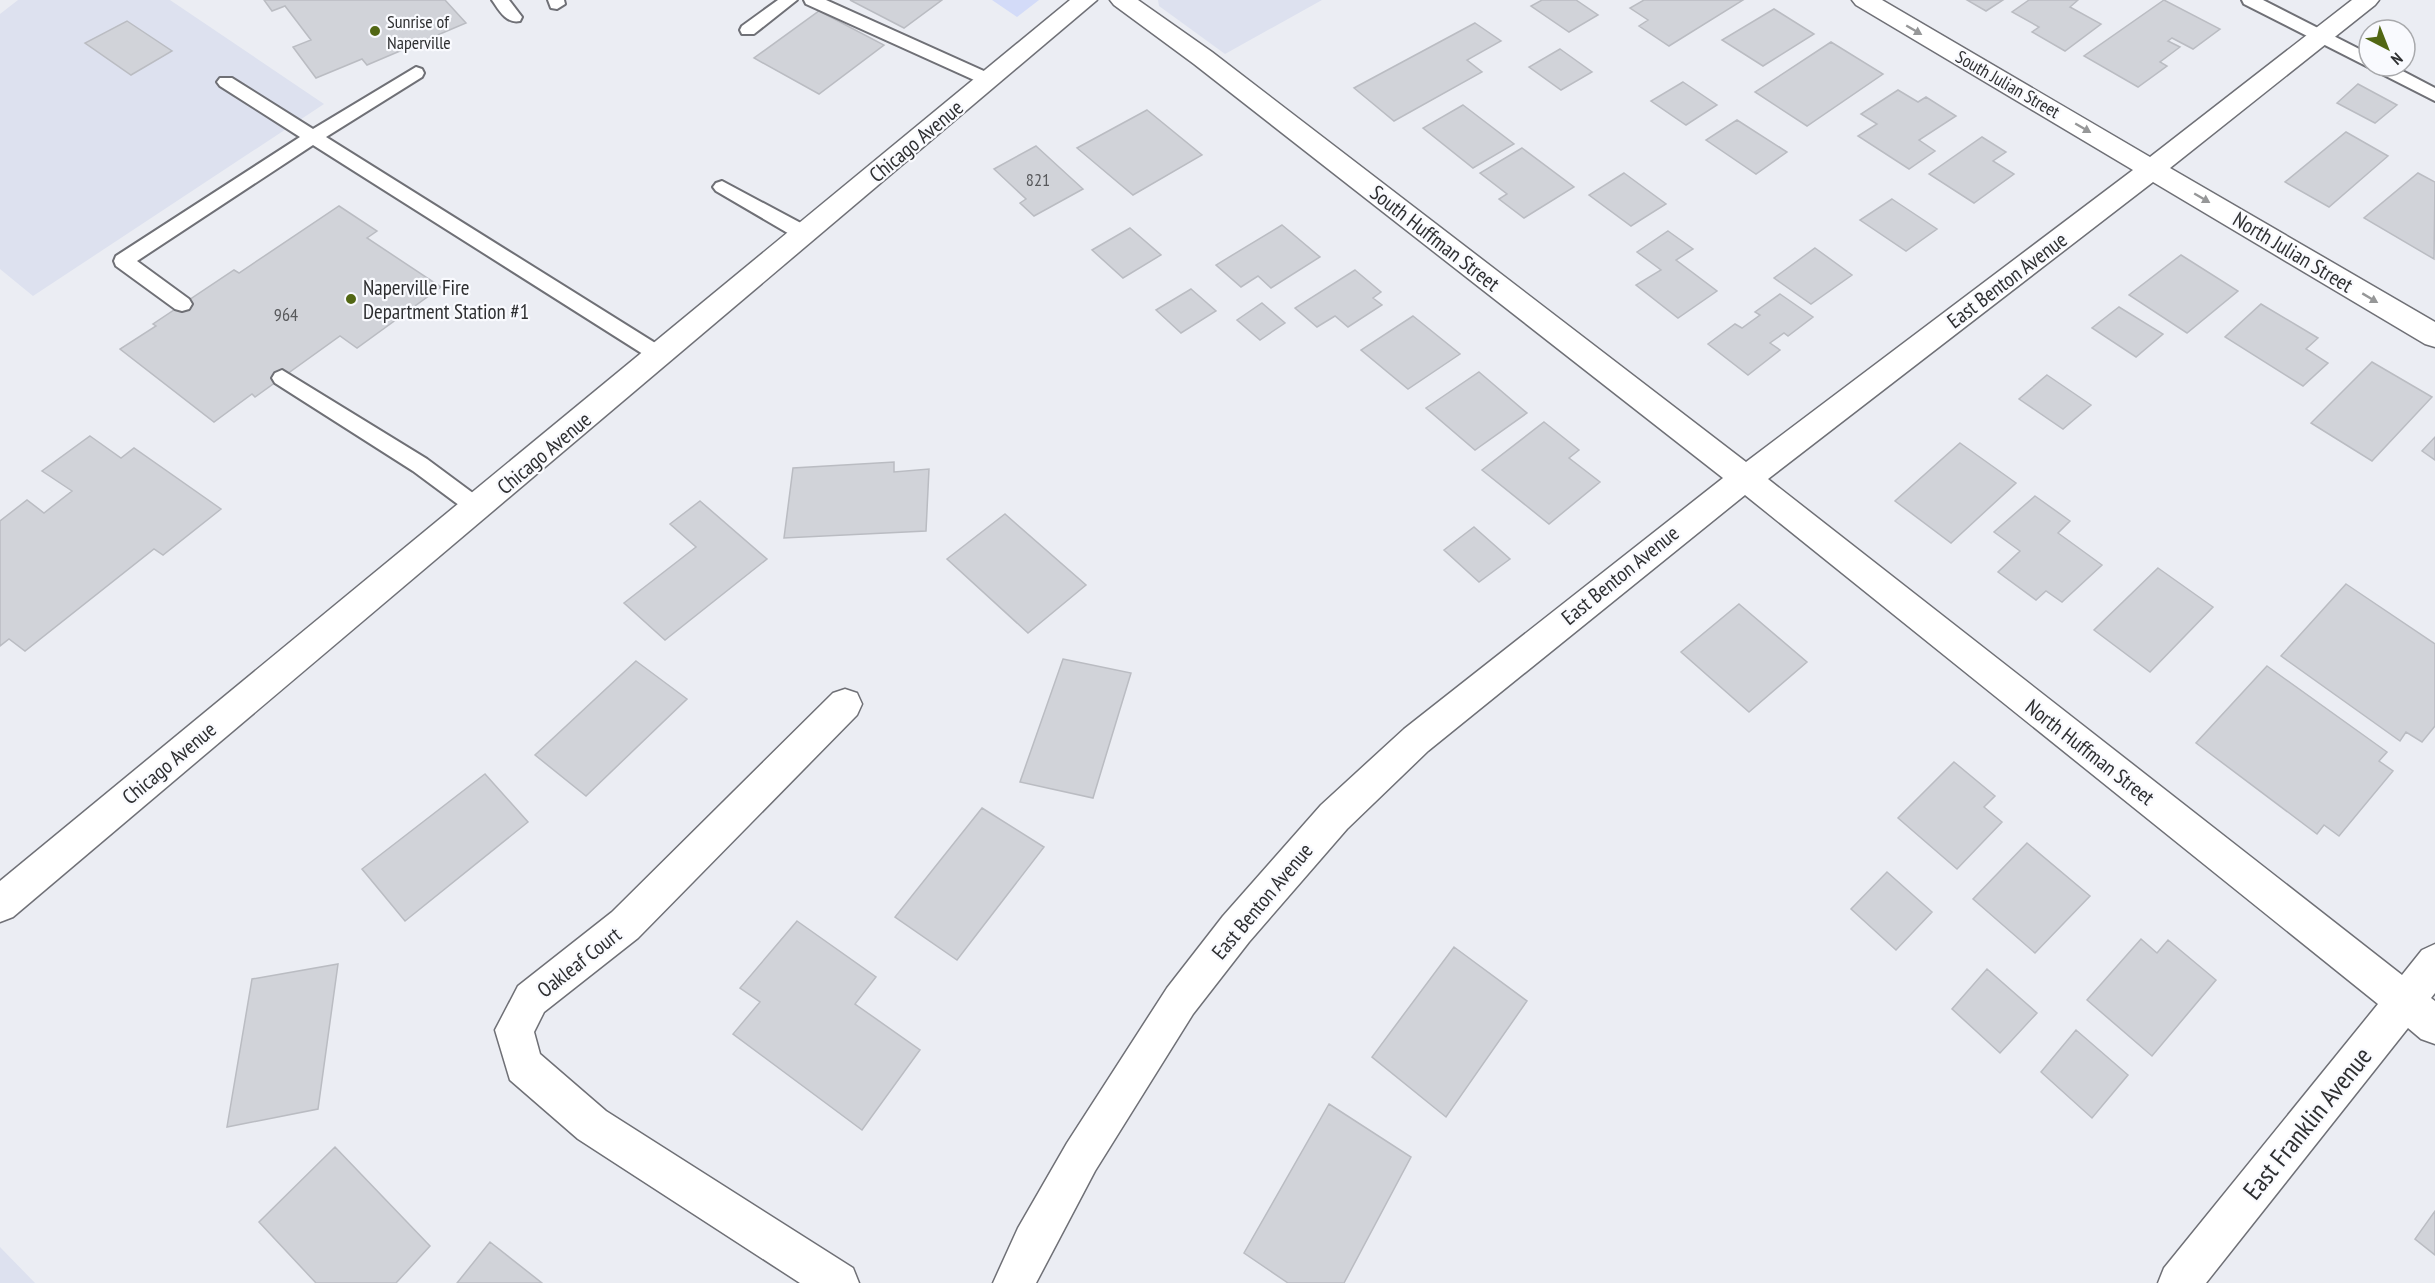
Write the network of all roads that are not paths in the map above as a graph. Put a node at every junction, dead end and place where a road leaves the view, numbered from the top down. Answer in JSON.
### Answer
{"nodes":[{"id":1,"x":500,"y":0,"type":"edge"},
{"id":2,"x":789,"y":0,"type":"edge"},
{"id":3,"x":812,"y":0,"type":"edge"},
{"id":4,"x":1085,"y":0,"type":"edge"},
{"id":5,"x":1122,"y":0,"type":"edge"},
{"id":6,"x":1864,"y":0,"type":"edge"},
{"id":7,"x":2250,"y":0,"type":"edge"},
{"id":8,"x":2367,"y":0,"type":"edge"},
{"id":9,"x":514,"y":17,"type":"dead end"},
{"id":10,"x":748,"y":30,"type":"dead end"},
{"id":11,"x":2323,"y":36,"type":"junction"},
{"id":12,"x":2357,"y":54,"type":"edge"},
{"id":13,"x":416,"y":73,"type":"dead end"},
{"id":14,"x":2402,"y":78,"type":"edge"},
{"id":15,"x":989,"y":80,"type":"junction"},
{"id":16,"x":226,"y":82,"type":"dead end"},
{"id":17,"x":2435,"y":95,"type":"edge"},
{"id":18,"x":313,"y":137,"type":"junction"},
{"id":19,"x":2152,"y":169,"type":"junction"},
{"id":20,"x":722,"y":187,"type":"dead end"},
{"id":21,"x":805,"y":234,"type":"junction"},
{"id":22,"x":182,"y":304,"type":"dead end"},
{"id":23,"x":2435,"y":336,"type":"edge"},
{"id":24,"x":661,"y":356,"type":"junction"},
{"id":25,"x":282,"y":378,"type":"dead end"},
{"id":26,"x":1745,"y":478,"type":"junction"},
{"id":27,"x":478,"y":508,"type":"junction"},
{"id":28,"x":845,"y":704,"type":"dead end"},
{"id":29,"x":0,"y":904,"type":"edge"},
{"id":30,"x":2435,"y":963,"type":"edge"},
{"id":31,"x":2405,"y":1001,"type":"junction"},
{"id":32,"x":2435,"y":1025,"type":"edge"},
{"id":33,"x":838,"y":1283,"type":"edge"},
{"id":34,"x":1014,"y":1283,"type":"edge"},
{"id":35,"x":2179,"y":1283,"type":"edge"}],
"edges":[{"from":1,"to":9,"type":"lane"},
{"from":2,"to":10,"type":"lane"},
{"from":3,"to":15,"type":"lane"},
{"from":4,"to":15,"type":"street","name":"Chicago Avenue"},
{"from":5,"to":26,"type":"street","name":"South Huffman Street"},
{"from":6,"to":19,"type":"street","name":"South Julian Street","one_way":true},
{"from":7,"to":11,"type":"lane"},
{"from":8,"to":11,"type":"street","name":"East Benton Avenue"},
{"from":11,"to":12,"type":"lane"},
{"from":11,"to":19,"type":"street","name":"East Benton Avenue"},
{"from":13,"to":18,"type":"lane"},
{"from":14,"to":17,"type":"lane"},
{"from":15,"to":21,"type":"street","name":"Chicago Avenue"},
{"from":16,"to":18,"type":"lane"},
{"from":18,"to":22,"type":"lane"},
{"from":18,"to":24,"type":"lane"},
{"from":19,"to":23,"type":"street","name":"North Julian Street","one_way":true},
{"from":19,"to":26,"type":"street","name":"East Benton Avenue"},
{"from":20,"to":21,"type":"lane"},
{"from":21,"to":24,"type":"street","name":"Chicago Avenue"},
{"from":24,"to":27,"type":"street","name":"Chicago Avenue"},
{"from":25,"to":27,"type":"lane"},
{"from":26,"to":31,"type":"street","name":"North Huffman Street"},
{"from":26,"to":34,"type":"street","name":"East Benton Avenue"},
{"from":27,"to":29,"type":"street","name":"Chicago Avenue"},
{"from":28,"to":33,"type":"street","name":"Oakleaf Court"},
{"from":30,"to":31,"type":"street","name":"East Franklin Avenue"},
{"from":31,"to":32,"type":"street","name":"North Huffman Street"},
{"from":31,"to":35,"type":"street","name":"East Franklin Avenue"}]}
